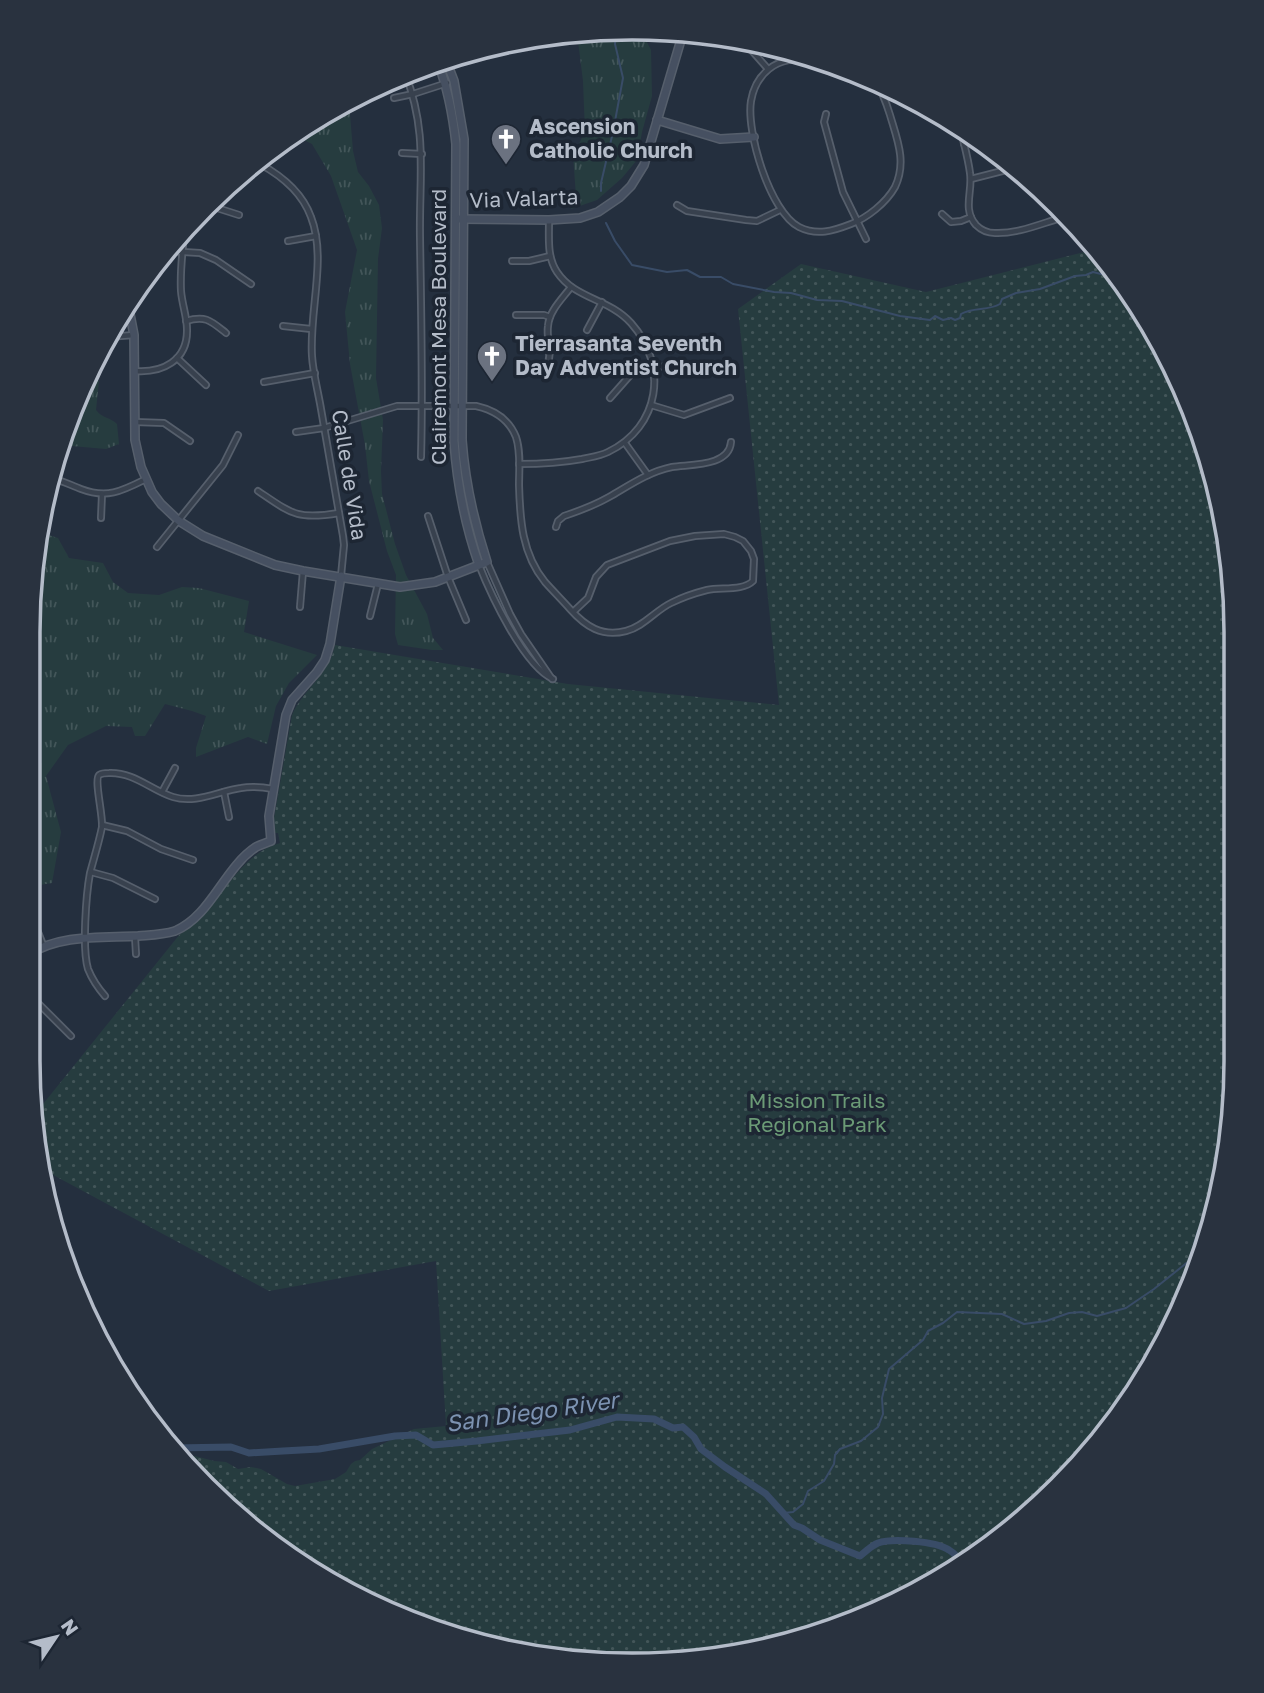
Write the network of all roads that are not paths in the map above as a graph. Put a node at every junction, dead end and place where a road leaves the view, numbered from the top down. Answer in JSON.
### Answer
{"nodes":[{"id":1,"x":680,"y":43,"type":"edge"},
{"id":2,"x":754,"y":53,"type":"edge"},
{"id":3,"x":787,"y":60,"type":"edge"},
{"id":4,"x":448,"y":70,"type":"edge"},
{"id":5,"x":768,"y":70,"type":"junction"},
{"id":6,"x":443,"y":72,"type":"edge"},
{"id":7,"x":450,"y":83,"type":"junction"},
{"id":8,"x":409,"y":84,"type":"edge"},
{"id":9,"x":413,"y":94,"type":"junction"},
{"id":10,"x":883,"y":96,"type":"edge"},
{"id":11,"x":394,"y":98,"type":"dead end"},
{"id":12,"x":825,"y":114,"type":"dead end"},
{"id":13,"x":657,"y":120,"type":"junction"},
{"id":14,"x":754,"y":137,"type":"junction"},
{"id":15,"x":964,"y":144,"type":"edge"},
{"id":16,"x":402,"y":153,"type":"dead end"},
{"id":17,"x":422,"y":154,"type":"junction"},
{"id":18,"x":266,"y":168,"type":"edge"},
{"id":19,"x":1002,"y":171,"type":"edge"},
{"id":20,"x":971,"y":179,"type":"junction"},
{"id":21,"x":677,"y":205,"type":"dead end"},
{"id":22,"x":219,"y":209,"type":"edge"},
{"id":23,"x":781,"y":210,"type":"junction"},
{"id":24,"x":942,"y":214,"type":"dead end"},
{"id":25,"x":239,"y":215,"type":"dead end"},
{"id":26,"x":971,"y":217,"type":"junction"},
{"id":27,"x":460,"y":219,"type":"junction"},
{"id":28,"x":549,"y":220,"type":"junction"},
{"id":29,"x":1056,"y":220,"type":"edge"},
{"id":30,"x":857,"y":222,"type":"junction"},
{"id":31,"x":316,"y":236,"type":"junction"},
{"id":32,"x":866,"y":239,"type":"dead end"},
{"id":33,"x":288,"y":241,"type":"dead end"},
{"id":34,"x":183,"y":247,"type":"edge"},
{"id":35,"x":180,"y":251,"type":"edge"},
{"id":36,"x":183,"y":251,"type":"junction"},
{"id":37,"x":550,"y":256,"type":"junction"},
{"id":38,"x":512,"y":261,"type":"dead end"},
{"id":39,"x":251,"y":284,"type":"dead end"},
{"id":40,"x":571,"y":287,"type":"junction"},
{"id":41,"x":602,"y":302,"type":"junction"},
{"id":42,"x":516,"y":315,"type":"dead end"},
{"id":43,"x":550,"y":317,"type":"junction"},
{"id":44,"x":131,"y":318,"type":"edge"},
{"id":45,"x":186,"y":321,"type":"junction"},
{"id":46,"x":284,"y":326,"type":"dead end"},
{"id":47,"x":311,"y":329,"type":"junction"},
{"id":48,"x":587,"y":330,"type":"dead end"},
{"id":49,"x":226,"y":333,"type":"dead end"},
{"id":50,"x":134,"y":335,"type":"junction"},
{"id":51,"x":120,"y":336,"type":"edge"},
{"id":52,"x":177,"y":358,"type":"junction"},
{"id":53,"x":520,"y":366,"type":"dead end"},
{"id":54,"x":653,"y":368,"type":"junction"},
{"id":55,"x":135,"y":371,"type":"junction"},
{"id":56,"x":315,"y":373,"type":"junction"},
{"id":57,"x":695,"y":373,"type":"dead end"},
{"id":58,"x":264,"y":382,"type":"dead end"},
{"id":59,"x":206,"y":385,"type":"dead end"},
{"id":60,"x":610,"y":398,"type":"dead end"},
{"id":61,"x":730,"y":398,"type":"dead end"},
{"id":62,"x":651,"y":405,"type":"junction"},
{"id":63,"x":422,"y":406,"type":"junction"},
{"id":64,"x":459,"y":406,"type":"junction"},
{"id":65,"x":135,"y":422,"type":"junction"},
{"id":66,"x":324,"y":428,"type":"junction"},
{"id":67,"x":296,"y":432,"type":"dead end"},
{"id":68,"x":238,"y":435,"type":"dead end"},
{"id":69,"x":190,"y":441,"type":"dead end"},
{"id":70,"x":731,"y":442,"type":"dead end"},
{"id":71,"x":625,"y":443,"type":"junction"},
{"id":72,"x":421,"y":457,"type":"dead end"},
{"id":73,"x":519,"y":464,"type":"junction"},
{"id":74,"x":648,"y":475,"type":"junction"},
{"id":75,"x":146,"y":480,"type":"junction"},
{"id":76,"x":60,"y":481,"type":"edge"},
{"id":77,"x":258,"y":491,"type":"dead end"},
{"id":78,"x":102,"y":494,"type":"junction"},
{"id":79,"x":339,"y":513,"type":"junction"},
{"id":80,"x":428,"y":516,"type":"dead end"},
{"id":81,"x":101,"y":517,"type":"dead end"},
{"id":82,"x":179,"y":521,"type":"junction"},
{"id":83,"x":556,"y":527,"type":"dead end"},
{"id":84,"x":157,"y":547,"type":"dead end"},
{"id":85,"x":483,"y":563,"type":"junction"},
{"id":86,"x":303,"y":571,"type":"junction"},
{"id":87,"x":341,"y":576,"type":"junction"},
{"id":88,"x":448,"y":577,"type":"junction"},
{"id":89,"x":379,"y":583,"type":"junction"},
{"id":90,"x":300,"y":607,"type":"dead end"},
{"id":91,"x":573,"y":612,"type":"junction"},
{"id":92,"x":370,"y":616,"type":"dead end"},
{"id":93,"x":466,"y":620,"type":"dead end"},
{"id":94,"x":176,"y":768,"type":"dead end"},
{"id":95,"x":273,"y":789,"type":"junction"},
{"id":96,"x":163,"y":792,"type":"junction"},
{"id":97,"x":224,"y":792,"type":"junction"},
{"id":98,"x":229,"y":817,"type":"dead end"},
{"id":99,"x":102,"y":825,"type":"junction"},
{"id":100,"x":193,"y":860,"type":"dead end"},
{"id":101,"x":91,"y":872,"type":"junction"},
{"id":102,"x":155,"y":899,"type":"dead end"},
{"id":103,"x":135,"y":936,"type":"junction"},
{"id":104,"x":40,"y":937,"type":"edge"},
{"id":105,"x":85,"y":939,"type":"junction"},
{"id":106,"x":44,"y":947,"type":"junction"},
{"id":107,"x":40,"y":949,"type":"edge"},
{"id":108,"x":136,"y":954,"type":"dead end"},
{"id":109,"x":105,"y":996,"type":"dead end"},
{"id":110,"x":40,"y":1005,"type":"edge"},
{"id":111,"x":71,"y":1036,"type":"dead end"}],
"edges":[{"from":1,"to":13,"type":"street","name":"Via Valarta"},
{"from":2,"to":5,"type":"street"},
{"from":3,"to":5,"type":"street"},
{"from":4,"to":7,"type":"street","name":"Clairemont Mesa Boulevard"},
{"from":5,"to":14,"type":"street"},
{"from":6,"to":7,"type":"street","name":"Clairemont Mesa Boulevard"},
{"from":7,"to":9,"type":"street"},
{"from":7,"to":27,"type":"street","name":"Clairemont Mesa Boulevard"},
{"from":8,"to":9,"type":"street"},
{"from":9,"to":11,"type":"street"},
{"from":9,"to":17,"type":"street"},
{"from":10,"to":30,"type":"street"},
{"from":12,"to":30,"type":"street"},
{"from":13,"to":14,"type":"street"},
{"from":13,"to":28,"type":"street","name":"Via Valarta"},
{"from":14,"to":23,"type":"street"},
{"from":15,"to":20,"type":"street"},
{"from":16,"to":17,"type":"street"},
{"from":17,"to":63,"type":"street"},
{"from":18,"to":31,"type":"street","name":"Calle de Vida"},
{"from":19,"to":20,"type":"street"},
{"from":20,"to":26,"type":"street"},
{"from":21,"to":23,"type":"street"},
{"from":22,"to":25,"type":"street"},
{"from":23,"to":30,"type":"street"},
{"from":24,"to":26,"type":"street"},
{"from":26,"to":29,"type":"street"},
{"from":27,"to":28,"type":"street","name":"Via Valarta"},
{"from":27,"to":64,"type":"street","name":"Clairemont Mesa Boulevard"},
{"from":28,"to":37,"type":"street"},
{"from":30,"to":32,"type":"street"},
{"from":31,"to":33,"type":"street"},
{"from":31,"to":47,"type":"street","name":"Calle de Vida"},
{"from":34,"to":36,"type":"street"},
{"from":35,"to":36,"type":"street"},
{"from":36,"to":39,"type":"street"},
{"from":36,"to":45,"type":"street"},
{"from":37,"to":38,"type":"street"},
{"from":37,"to":40,"type":"street"},
{"from":40,"to":41,"type":"street"},
{"from":40,"to":43,"type":"street"},
{"from":41,"to":48,"type":"street"},
{"from":41,"to":54,"type":"street"},
{"from":42,"to":43,"type":"street"},
{"from":43,"to":53,"type":"street"},
{"from":44,"to":50,"type":"street"},
{"from":45,"to":49,"type":"street"},
{"from":45,"to":52,"type":"street"},
{"from":46,"to":47,"type":"street"},
{"from":47,"to":56,"type":"street","name":"Calle de Vida"},
{"from":50,"to":51,"type":"street"},
{"from":50,"to":55,"type":"street"},
{"from":52,"to":55,"type":"street"},
{"from":52,"to":59,"type":"street"},
{"from":54,"to":57,"type":"street"},
{"from":54,"to":60,"type":"street"},
{"from":54,"to":62,"type":"street"},
{"from":55,"to":65,"type":"street"},
{"from":56,"to":58,"type":"street"},
{"from":56,"to":66,"type":"street","name":"Calle de Vida"},
{"from":61,"to":62,"type":"street"},
{"from":62,"to":71,"type":"street"},
{"from":63,"to":64,"type":"street"},
{"from":63,"to":66,"type":"street"},
{"from":63,"to":72,"type":"street"},
{"from":64,"to":73,"type":"street"},
{"from":64,"to":85,"type":"street","name":"Clairemont Mesa Boulevard"},
{"from":65,"to":69,"type":"street"},
{"from":65,"to":75,"type":"street"},
{"from":66,"to":67,"type":"street"},
{"from":66,"to":79,"type":"street","name":"Calle de Vida"},
{"from":68,"to":82,"type":"street"},
{"from":70,"to":74,"type":"street"},
{"from":71,"to":73,"type":"street"},
{"from":71,"to":74,"type":"street"},
{"from":73,"to":91,"type":"street"},
{"from":74,"to":83,"type":"street"},
{"from":75,"to":78,"type":"street"},
{"from":75,"to":82,"type":"street"},
{"from":76,"to":78,"type":"street"},
{"from":77,"to":79,"type":"street"},
{"from":78,"to":81,"type":"street"},
{"from":79,"to":87,"type":"street","name":"Calle de Vida"},
{"from":80,"to":88,"type":"street"},
{"from":82,"to":84,"type":"street"},
{"from":82,"to":86,"type":"street"},
{"from":85,"to":85,"type":"street","name":"Clairemont Mesa Boulevard"},
{"from":85,"to":88,"type":"street"},
{"from":86,"to":87,"type":"street"},
{"from":86,"to":90,"type":"street"},
{"from":87,"to":89,"type":"street"},
{"from":87,"to":95,"type":"street","name":"Calle de Vida"},
{"from":88,"to":89,"type":"street"},
{"from":88,"to":93,"type":"street"},
{"from":89,"to":92,"type":"street"},
{"from":91,"to":91,"type":"street"},
{"from":94,"to":96,"type":"street"},
{"from":95,"to":97,"type":"street"},
{"from":95,"to":103,"type":"street","name":"Calle de Vida"},
{"from":96,"to":97,"type":"street"},
{"from":96,"to":99,"type":"street"},
{"from":97,"to":98,"type":"street"},
{"from":99,"to":100,"type":"street"},
{"from":99,"to":101,"type":"street"},
{"from":101,"to":102,"type":"street"},
{"from":101,"to":105,"type":"street"},
{"from":103,"to":105,"type":"street"},
{"from":103,"to":108,"type":"street"},
{"from":104,"to":106,"type":"street"},
{"from":105,"to":106,"type":"street"},
{"from":105,"to":109,"type":"street"},
{"from":106,"to":107,"type":"street"},
{"from":110,"to":111,"type":"street"}]}
